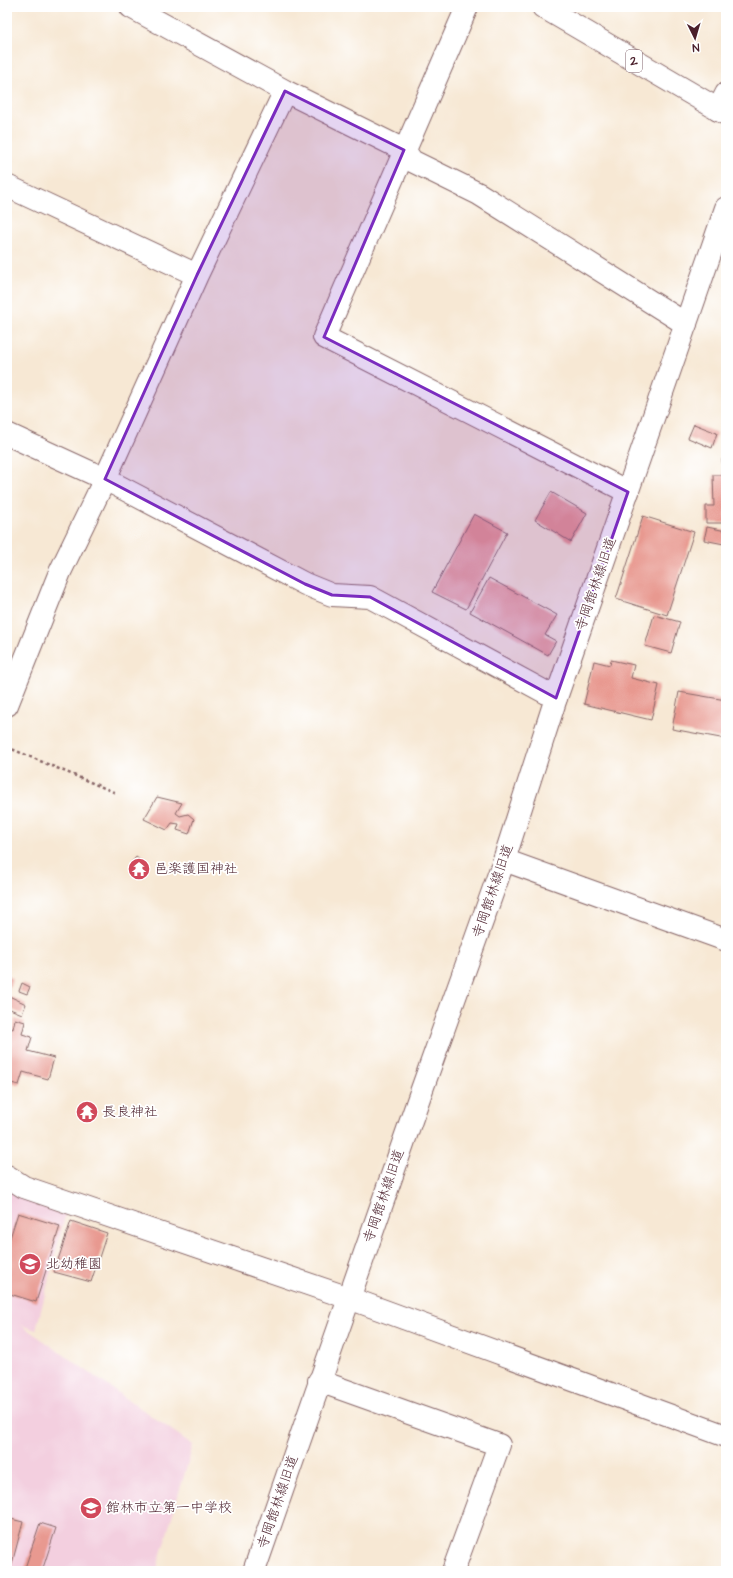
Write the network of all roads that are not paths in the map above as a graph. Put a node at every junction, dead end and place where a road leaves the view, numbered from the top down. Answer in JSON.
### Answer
{"nodes":[{"id":1,"x":131,"y":7,"type":"edge"},
{"id":2,"x":467,"y":7,"type":"edge"},
{"id":3,"x":543,"y":7,"type":"edge"},
{"id":4,"x":285,"y":91,"type":"junction"},
{"id":5,"x":723,"y":106,"type":"edge"},
{"id":6,"x":404,"y":150,"type":"junction"},
{"id":7,"x":7,"y":186,"type":"edge"},
{"id":8,"x":726,"y":208,"type":"edge"},
{"id":9,"x":197,"y":275,"type":"junction"},
{"id":10,"x":686,"y":324,"type":"junction"},
{"id":11,"x":7,"y":434,"type":"edge"},
{"id":12,"x":105,"y":479,"type":"junction"},
{"id":13,"x":628,"y":492,"type":"junction"},
{"id":14,"x":556,"y":698,"type":"junction"},
{"id":15,"x":7,"y":705,"type":"edge"},
{"id":16,"x":504,"y":860,"type":"junction"},
{"id":17,"x":726,"y":940,"type":"edge"},
{"id":18,"x":7,"y":1176,"type":"edge"},
{"id":19,"x":349,"y":1298,"type":"junction"},
{"id":20,"x":319,"y":1381,"type":"junction"},
{"id":21,"x":726,"y":1436,"type":"edge"},
{"id":22,"x":254,"y":1571,"type":"edge"},
{"id":23,"x":453,"y":1571,"type":"edge"}],
"edges":[{"from":1,"to":4,"type":"street"},
{"from":2,"to":6,"type":"street"},
{"from":3,"to":5,"type":"street","number":"2"},
{"from":4,"to":6,"type":"street"},
{"from":4,"to":9,"type":"street"},
{"from":6,"to":10,"type":"street"},
{"from":6,"to":13,"type":"street"},
{"from":7,"to":9,"type":"street"},
{"from":8,"to":10,"type":"street","name":"寺岡館林線旧道"},
{"from":9,"to":12,"type":"street"},
{"from":10,"to":13,"type":"street","name":"寺岡館林線旧道"},
{"from":11,"to":12,"type":"street"},
{"from":12,"to":14,"type":"street"},
{"from":12,"to":15,"type":"street"},
{"from":13,"to":14,"type":"street","name":"寺岡館林線旧道"},
{"from":14,"to":16,"type":"street","name":"寺岡館林線旧道"},
{"from":16,"to":17,"type":"street"},
{"from":16,"to":19,"type":"street","name":"寺岡館林線旧道"},
{"from":18,"to":19,"type":"street"},
{"from":19,"to":20,"type":"street","name":"寺岡館林線旧道"},
{"from":19,"to":21,"type":"street"},
{"from":20,"to":22,"type":"street","name":"寺岡館林線旧道"},
{"from":20,"to":23,"type":"street"}]}
